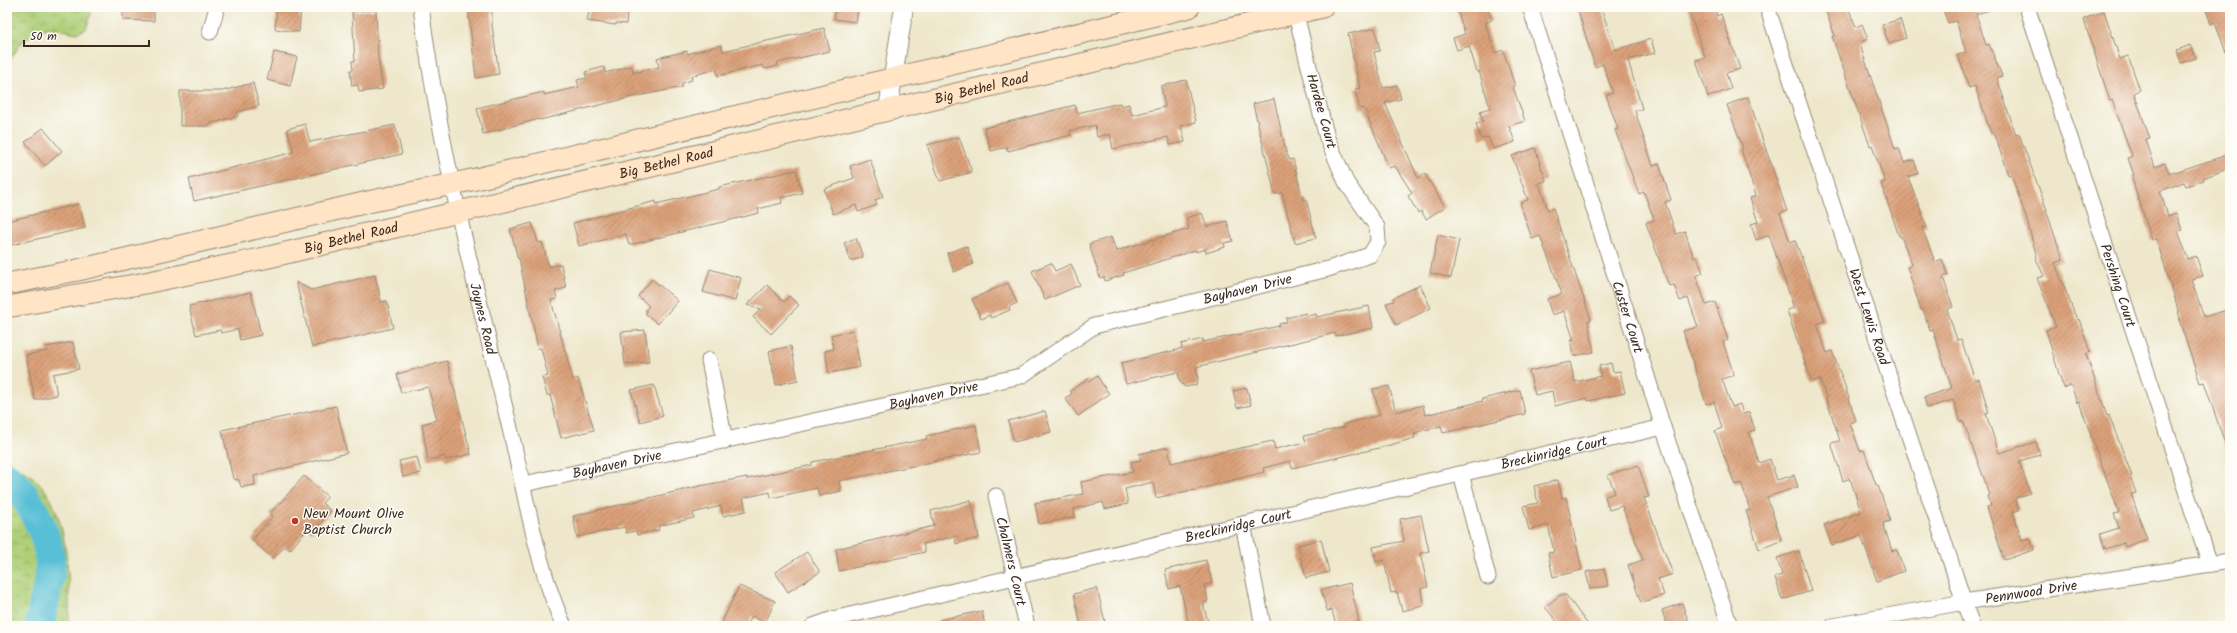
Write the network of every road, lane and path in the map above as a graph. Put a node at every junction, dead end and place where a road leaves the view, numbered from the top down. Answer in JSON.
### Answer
{"nodes":[{"id":1,"x":217,"y":7,"type":"edge"},
{"id":2,"x":421,"y":7,"type":"edge"},
{"id":3,"x":904,"y":7,"type":"edge"},
{"id":4,"x":1189,"y":7,"type":"edge"},
{"id":5,"x":1322,"y":7,"type":"edge"},
{"id":6,"x":1530,"y":7,"type":"edge"},
{"id":7,"x":1767,"y":7,"type":"edge"},
{"id":8,"x":2027,"y":7,"type":"edge"},
{"id":9,"x":1295,"y":10,"type":"edge"},
{"id":10,"x":210,"y":32,"type":"dead end"},
{"id":11,"x":893,"y":79,"type":"junction"},
{"id":12,"x":888,"y":109,"type":"junction"},
{"id":13,"x":452,"y":184,"type":"junction"},
{"id":14,"x":457,"y":211,"type":"junction"},
{"id":15,"x":1328,"y":268,"type":"joint"},
{"id":16,"x":7,"y":284,"type":"edge"},
{"id":17,"x":7,"y":307,"type":"edge"},
{"id":18,"x":709,"y":360,"type":"dead end"},
{"id":19,"x":1663,"y":427,"type":"junction"},
{"id":20,"x":725,"y":441,"type":"junction"},
{"id":21,"x":1461,"y":474,"type":"junction"},
{"id":22,"x":524,"y":484,"type":"junction"},
{"id":23,"x":996,"y":496,"type":"dead end"},
{"id":24,"x":1242,"y":524,"type":"junction"},
{"id":25,"x":2230,"y":561,"type":"edge"},
{"id":26,"x":2210,"y":564,"type":"junction"},
{"id":27,"x":1015,"y":577,"type":"junction"},
{"id":28,"x":1488,"y":577,"type":"dead end"},
{"id":29,"x":1964,"y":602,"type":"junction"},
{"id":30,"x":564,"y":626,"type":"edge"},
{"id":31,"x":813,"y":626,"type":"edge"},
{"id":32,"x":1027,"y":626,"type":"edge"},
{"id":33,"x":1263,"y":626,"type":"edge"},
{"id":34,"x":1730,"y":626,"type":"edge"},
{"id":35,"x":1833,"y":626,"type":"edge"},
{"id":36,"x":1972,"y":626,"type":"edge"}],
"edges":[{"from":1,"to":10,"type":"street"},
{"from":2,"to":13,"type":"street","name":"Joynes Road"},
{"from":3,"to":11,"type":"street"},
{"from":4,"to":11,"type":"main road","name":"Big Bethel Road"},
{"from":5,"to":9,"type":"main road","name":"Big Bethel Road"},
{"from":6,"to":19,"type":"street","name":"Custer Court"},
{"from":7,"to":29,"type":"street","name":"West Lewis Road"},
{"from":8,"to":26,"type":"street","name":"Pershing Court"},
{"from":9,"to":12,"type":"main road","name":"Big Bethel Road"},
{"from":9,"to":15,"type":"street","name":"Hardee Court"},
{"from":11,"to":12,"type":"street"},
{"from":11,"to":13,"type":"main road","name":"Big Bethel Road"},
{"from":12,"to":14,"type":"main road","name":"Big Bethel Road"},
{"from":13,"to":14,"type":"street","name":"Joynes Road"},
{"from":13,"to":16,"type":"main road","name":"Big Bethel Road"},
{"from":14,"to":17,"type":"main road","name":"Big Bethel Road"},
{"from":14,"to":22,"type":"street","name":"Joynes Road"},
{"from":15,"to":20,"type":"street","name":"Bayhaven Drive"},
{"from":18,"to":20,"type":"street"},
{"from":19,"to":21,"type":"street","name":"Breckinridge Court"},
{"from":19,"to":34,"type":"street","name":"Custer Court"},
{"from":20,"to":22,"type":"street","name":"Bayhaven Drive"},
{"from":21,"to":24,"type":"street","name":"Breckinridge Court"},
{"from":21,"to":28,"type":"street"},
{"from":22,"to":30,"type":"street","name":"Joynes Road"},
{"from":23,"to":27,"type":"street","name":"Chalmers Court"},
{"from":24,"to":27,"type":"street","name":"Breckinridge Court"},
{"from":24,"to":33,"type":"street"},
{"from":25,"to":26,"type":"street","name":"Pennwood Drive"},
{"from":26,"to":29,"type":"street","name":"Pennwood Drive"},
{"from":27,"to":31,"type":"street","name":"Breckinridge Court"},
{"from":27,"to":32,"type":"street","name":"Chalmers Court"},
{"from":29,"to":35,"type":"street","name":"Pennwood Drive"},
{"from":29,"to":36,"type":"street","name":"West Lewis Road"}]}
